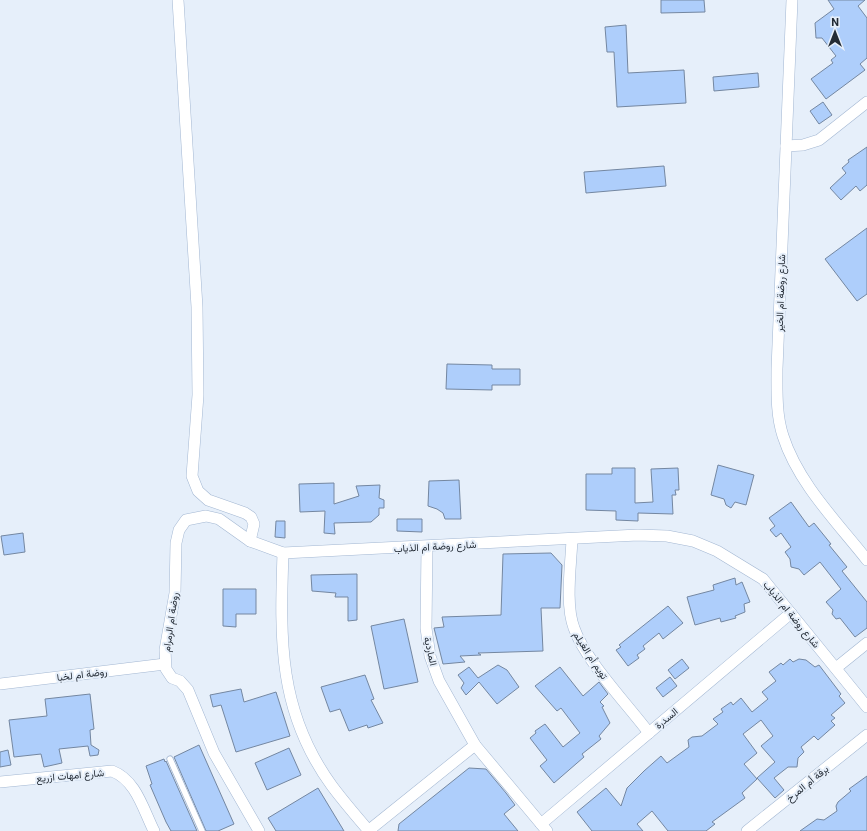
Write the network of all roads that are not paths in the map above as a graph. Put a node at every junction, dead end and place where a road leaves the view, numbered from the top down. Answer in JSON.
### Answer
{"nodes":[{"id":1,"x":178,"y":0,"type":"edge"},
{"id":2,"x":792,"y":0,"type":"edge"},
{"id":3,"x":867,"y":102,"type":"edge"},
{"id":4,"x":786,"y":146,"type":"junction"},
{"id":5,"x":572,"y":539,"type":"junction"},
{"id":6,"x":250,"y":541,"type":"junction"},
{"id":7,"x":427,"y":547,"type":"junction"},
{"id":8,"x":283,"y":554,"type":"junction"},
{"id":9,"x":867,"y":560,"type":"edge"},
{"id":10,"x":791,"y":613,"type":"junction"},
{"id":11,"x":867,"y":643,"type":"edge"},
{"id":12,"x":165,"y":664,"type":"junction"},
{"id":13,"x":836,"y":668,"type":"junction"},
{"id":14,"x":0,"y":684,"type":"edge"},
{"id":15,"x":867,"y":707,"type":"edge"},
{"id":16,"x":649,"y":732,"type":"junction"},
{"id":17,"x":867,"y":735,"type":"edge"},
{"id":18,"x":475,"y":745,"type":"junction"},
{"id":19,"x":170,"y":759,"type":"dead end"},
{"id":20,"x":0,"y":782,"type":"edge"},
{"id":21,"x":544,"y":827,"type":"edge"},
{"id":22,"x":154,"y":831,"type":"edge"},
{"id":23,"x":202,"y":831,"type":"edge"},
{"id":24,"x":258,"y":831,"type":"edge"},
{"id":25,"x":368,"y":831,"type":"edge"},
{"id":26,"x":747,"y":831,"type":"edge"}],
"edges":[{"from":1,"to":6,"type":"street"},
{"from":2,"to":4,"type":"street","name":"شارع روضة ام الخير"},
{"from":3,"to":4,"type":"street"},
{"from":4,"to":9,"type":"street","name":"شارع روضة ام الخير"},
{"from":5,"to":7,"type":"street","name":"شارع روضة ام الذياب"},
{"from":5,"to":10,"type":"street","name":"شارع روضة ام الذياب"},
{"from":5,"to":16,"type":"street","name":"تويم أم الغيلم"},
{"from":6,"to":8,"type":"street","name":"روضة ام الرمرام"},
{"from":6,"to":12,"type":"street","name":"روضة ام الرمرام"},
{"from":7,"to":8,"type":"street","name":"شارع روضة ام الذياب"},
{"from":7,"to":18,"type":"street","name":"الماردية"},
{"from":8,"to":25,"type":"street"},
{"from":10,"to":13,"type":"street","name":"شارع روضة ام الذياب"},
{"from":10,"to":16,"type":"street","name":"السدرة"},
{"from":11,"to":13,"type":"street"},
{"from":12,"to":14,"type":"street","name":"روضة ام لخبا"},
{"from":12,"to":24,"type":"street","name":"روضة ام الرمرام"},
{"from":13,"to":15,"type":"street","name":"شارع روضة ام الذياب"},
{"from":16,"to":21,"type":"street","name":"السدرة"},
{"from":17,"to":26,"type":"street","name":"برقة أم المرخ"},
{"from":18,"to":21,"type":"street","name":"الماردية"},
{"from":18,"to":25,"type":"street"},
{"from":19,"to":23,"type":"lane"},
{"from":20,"to":22,"type":"street","name":"شارع امهات ازريع"}]}
